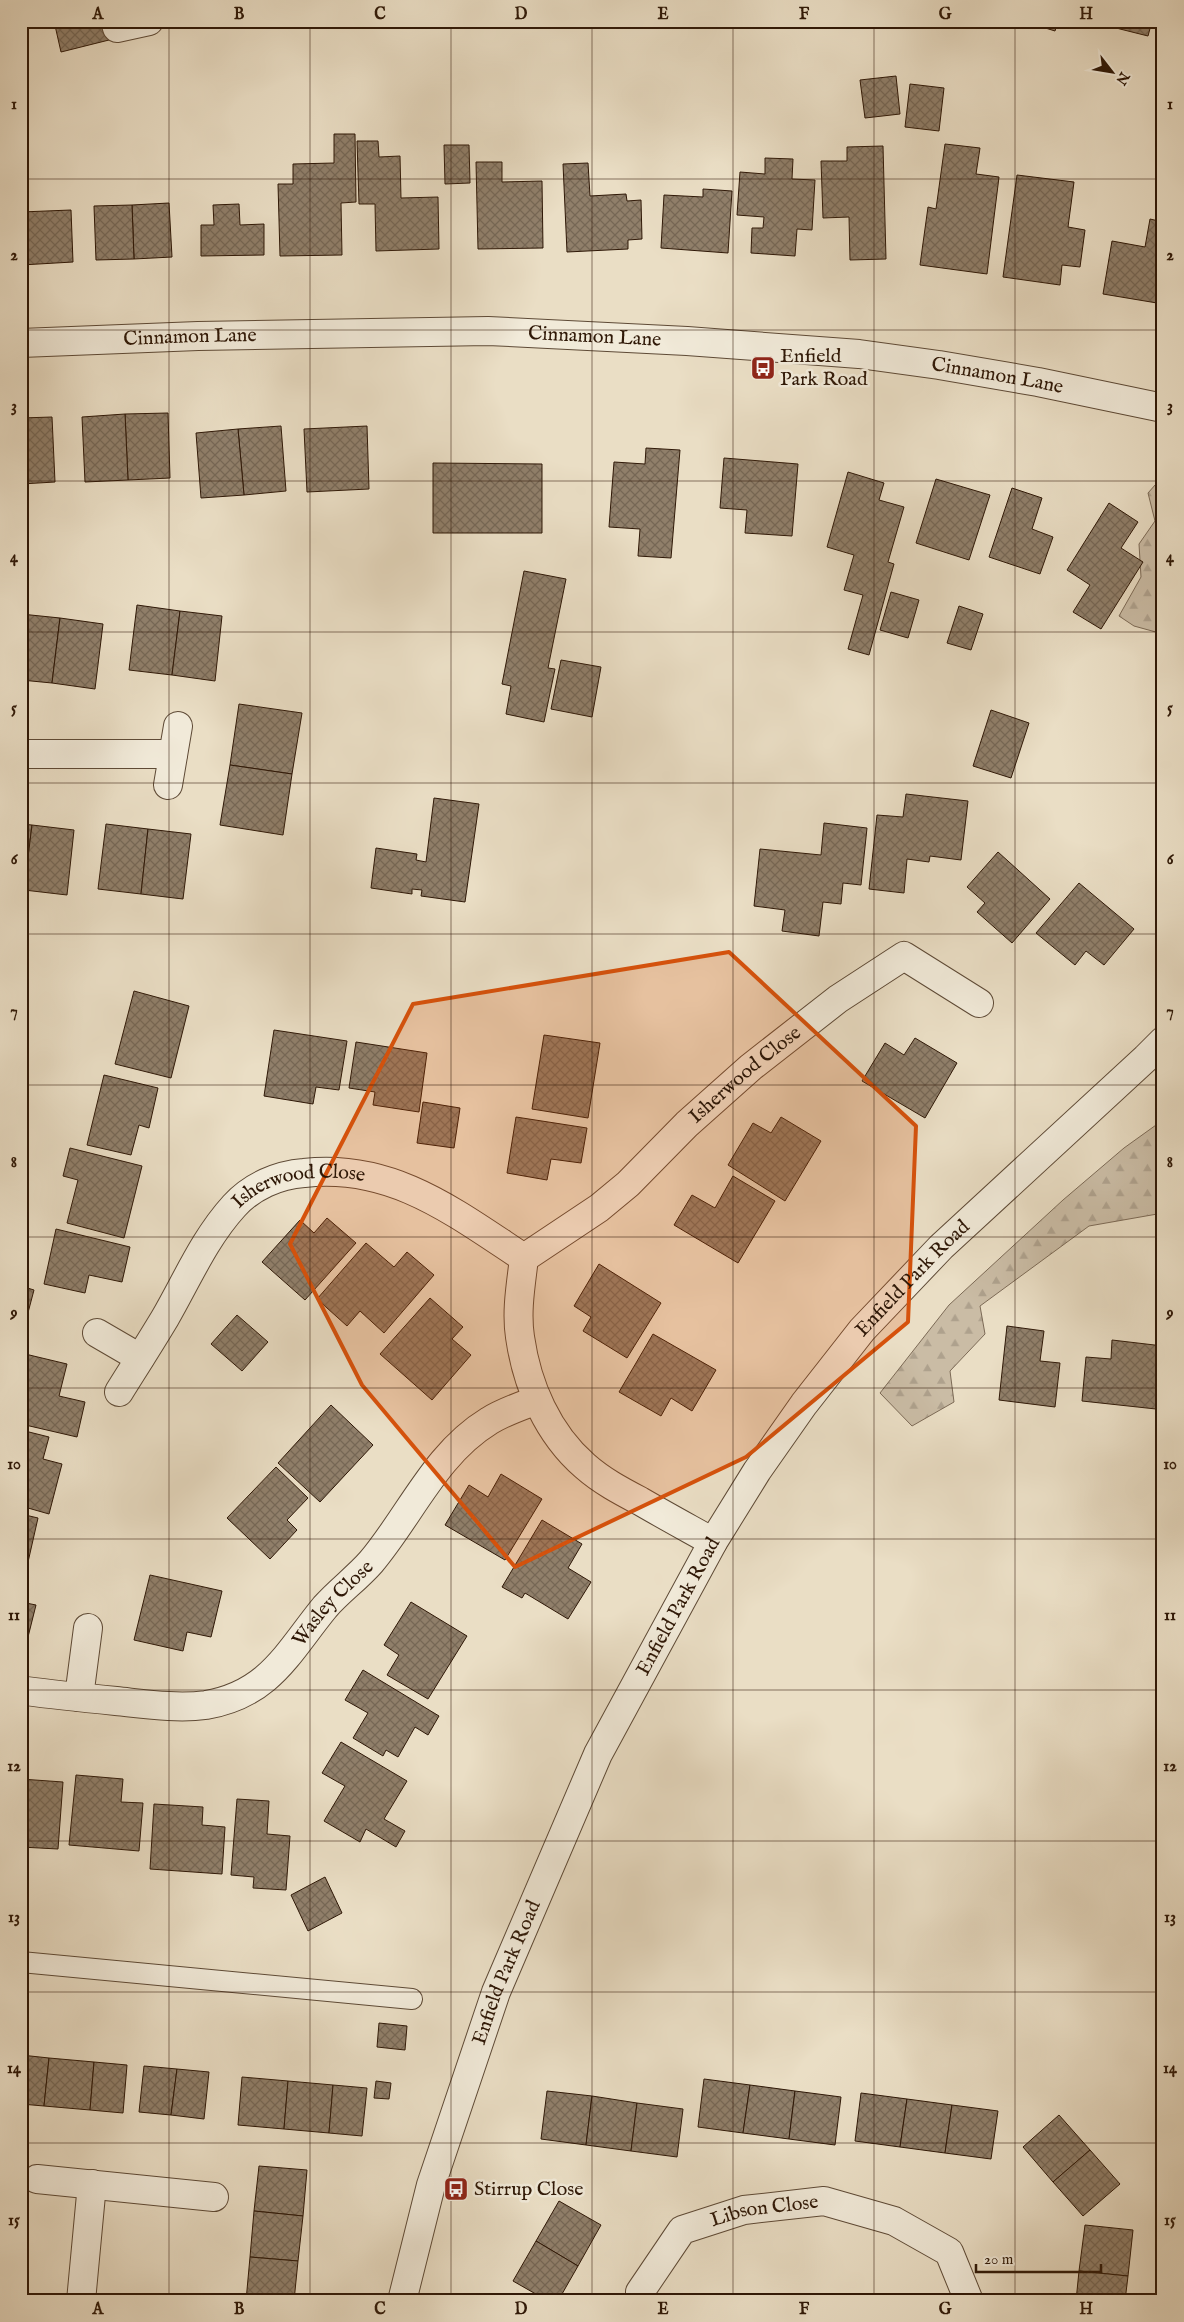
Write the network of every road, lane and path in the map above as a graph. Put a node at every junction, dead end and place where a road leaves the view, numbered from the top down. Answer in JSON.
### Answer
{"nodes":[{"id":1,"x":115,"y":21,"type":"edge"},
{"id":2,"x":149,"y":21,"type":"edge"},
{"id":3,"x":21,"y":343,"type":"edge"},
{"id":4,"x":1163,"y":408,"type":"edge"},
{"id":5,"x":178,"y":726,"type":"dead end"},
{"id":6,"x":21,"y":754,"type":"edge"},
{"id":7,"x":173,"y":754,"type":"junction"},
{"id":8,"x":168,"y":785,"type":"dead end"},
{"id":9,"x":979,"y":1002,"type":"dead end"},
{"id":10,"x":1163,"y":1040,"type":"edge"},
{"id":11,"x":524,"y":1258,"type":"junction"},
{"id":12,"x":98,"y":1333,"type":"dead end"},
{"id":13,"x":140,"y":1358,"type":"junction"},
{"id":14,"x":119,"y":1392,"type":"dead end"},
{"id":15,"x":537,"y":1400,"type":"junction"},
{"id":16,"x":712,"y":1542,"type":"junction"},
{"id":17,"x":88,"y":1628,"type":"dead end"},
{"id":18,"x":26,"y":1692,"type":"dead end"},
{"id":19,"x":79,"y":1697,"type":"junction"},
{"id":20,"x":21,"y":1962,"type":"edge"},
{"id":21,"x":412,"y":1998,"type":"dead end"},
{"id":22,"x":37,"y":2179,"type":"dead end"},
{"id":23,"x":92,"y":2184,"type":"junction"},
{"id":24,"x":214,"y":2197,"type":"dead end"},
{"id":25,"x":642,"y":2298,"type":"edge"},
{"id":26,"x":81,"y":2301,"type":"edge"},
{"id":27,"x":402,"y":2301,"type":"edge"},
{"id":28,"x":969,"y":2301,"type":"edge"}],
"edges":[{"from":1,"to":2,"type":"street"},
{"from":3,"to":4,"type":"street","name":"Cinnamon Lane"},
{"from":5,"to":7,"type":"street"},
{"from":6,"to":7,"type":"street"},
{"from":7,"to":8,"type":"street"},
{"from":9,"to":11,"type":"street","name":"Isherwood Close"},
{"from":10,"to":16,"type":"street","name":"Enfield Park Road"},
{"from":11,"to":13,"type":"street","name":"Isherwood Close"},
{"from":11,"to":15,"type":"street"},
{"from":12,"to":13,"type":"street"},
{"from":13,"to":14,"type":"street","name":"Isherwood Close"},
{"from":15,"to":16,"type":"street"},
{"from":15,"to":19,"type":"street","name":"Wasley Close"},
{"from":16,"to":27,"type":"street","name":"Enfield Park Road"},
{"from":17,"to":19,"type":"street"},
{"from":18,"to":19,"type":"street","name":"Wasley Close"},
{"from":20,"to":21,"type":"lane"},
{"from":22,"to":23,"type":"street"},
{"from":23,"to":24,"type":"street"},
{"from":23,"to":26,"type":"street"},
{"from":25,"to":28,"type":"street","name":"Libson Close"}]}
